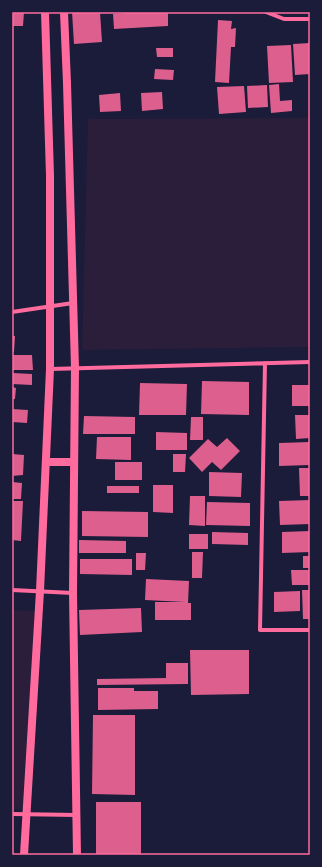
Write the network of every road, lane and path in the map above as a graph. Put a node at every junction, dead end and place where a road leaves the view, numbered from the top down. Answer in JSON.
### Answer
{"nodes":[{"id":1,"x":45,"y":12,"type":"edge"},
{"id":2,"x":64,"y":12,"type":"edge"},
{"id":3,"x":266,"y":12,"type":"edge"},
{"id":4,"x":310,"y":19,"type":"edge"},
{"id":5,"x":73,"y":303,"type":"junction"},
{"id":6,"x":50,"y":306,"type":"junction"},
{"id":7,"x":12,"y":312,"type":"edge"},
{"id":8,"x":310,"y":362,"type":"edge"},
{"id":9,"x":265,"y":363,"type":"junction"},
{"id":10,"x":75,"y":368,"type":"junction"},
{"id":11,"x":50,"y":369,"type":"junction"},
{"id":12,"x":46,"y":462,"type":"junction"},
{"id":13,"x":74,"y":462,"type":"junction"},
{"id":14,"x":12,"y":590,"type":"edge"},
{"id":15,"x":40,"y":591,"type":"junction"},
{"id":16,"x":73,"y":593,"type":"junction"},
{"id":17,"x":310,"y":630,"type":"edge"},
{"id":18,"x":12,"y":814,"type":"edge"},
{"id":19,"x":27,"y":814,"type":"junction"},
{"id":20,"x":77,"y":815,"type":"junction"},
{"id":21,"x":24,"y":855,"type":"edge"},
{"id":22,"x":77,"y":855,"type":"edge"}],
"edges":[{"from":1,"to":6,"type":"main road"},
{"from":2,"to":5,"type":"main road"},
{"from":3,"to":4,"type":"street"},
{"from":5,"to":6,"type":"street"},
{"from":5,"to":10,"type":"main road"},
{"from":6,"to":7,"type":"street"},
{"from":6,"to":11,"type":"main road"},
{"from":8,"to":9,"type":"street"},
{"from":9,"to":10,"type":"street"},
{"from":9,"to":17,"type":"street"},
{"from":10,"to":11,"type":"street"},
{"from":10,"to":13,"type":"main road"},
{"from":11,"to":12,"type":"main road"},
{"from":12,"to":13,"type":"main road"},
{"from":12,"to":15,"type":"main road"},
{"from":13,"to":16,"type":"main road"},
{"from":14,"to":15,"type":"street"},
{"from":15,"to":16,"type":"street"},
{"from":15,"to":19,"type":"main road"},
{"from":16,"to":20,"type":"main road"},
{"from":18,"to":19,"type":"street"},
{"from":19,"to":20,"type":"street"},
{"from":19,"to":21,"type":"main road"},
{"from":20,"to":22,"type":"main road"}]}
